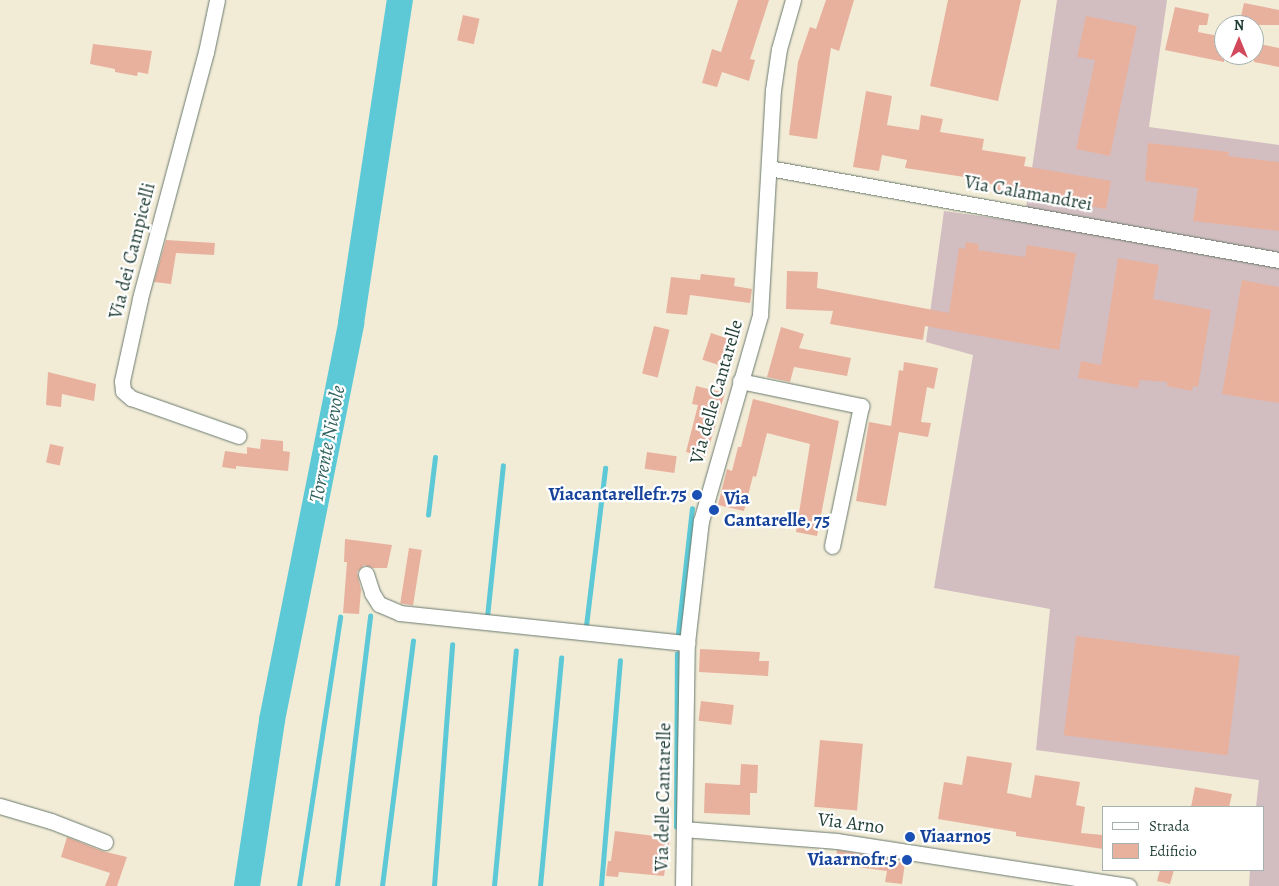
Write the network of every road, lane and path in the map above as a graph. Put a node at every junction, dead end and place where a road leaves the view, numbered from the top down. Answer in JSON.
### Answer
{"nodes":[{"id":1,"x":217,"y":0,"type":"edge"},
{"id":2,"x":794,"y":0,"type":"edge"},
{"id":3,"x":770,"y":168,"type":"junction"},
{"id":4,"x":1279,"y":260,"type":"edge"},
{"id":5,"x":740,"y":381,"type":"junction"},
{"id":6,"x":239,"y":436,"type":"dead end"},
{"id":7,"x":832,"y":546,"type":"dead end"},
{"id":8,"x":366,"y":574,"type":"dead end"},
{"id":9,"x":687,"y":643,"type":"junction"},
{"id":10,"x":0,"y":806,"type":"edge"},
{"id":11,"x":684,"y":829,"type":"junction"},
{"id":12,"x":105,"y":842,"type":"dead end"},
{"id":13,"x":683,"y":886,"type":"edge"},
{"id":14,"x":1130,"y":886,"type":"edge"}],
"edges":[{"from":1,"to":6,"type":"street","name":"Via dei Campicelli"},
{"from":2,"to":3,"type":"street","name":"Via delle Cantarelle"},
{"from":3,"to":4,"type":"street","name":"Via Calamandrei"},
{"from":3,"to":5,"type":"street","name":"Via delle Cantarelle"},
{"from":5,"to":7,"type":"street"},
{"from":5,"to":9,"type":"street","name":"Via delle Cantarelle"},
{"from":8,"to":9,"type":"street"},
{"from":9,"to":11,"type":"street","name":"Via delle Cantarelle"},
{"from":10,"to":12,"type":"street"},
{"from":11,"to":13,"type":"street","name":"Via delle Cantarelle"},
{"from":11,"to":14,"type":"street","name":"Via Arno"}]}
